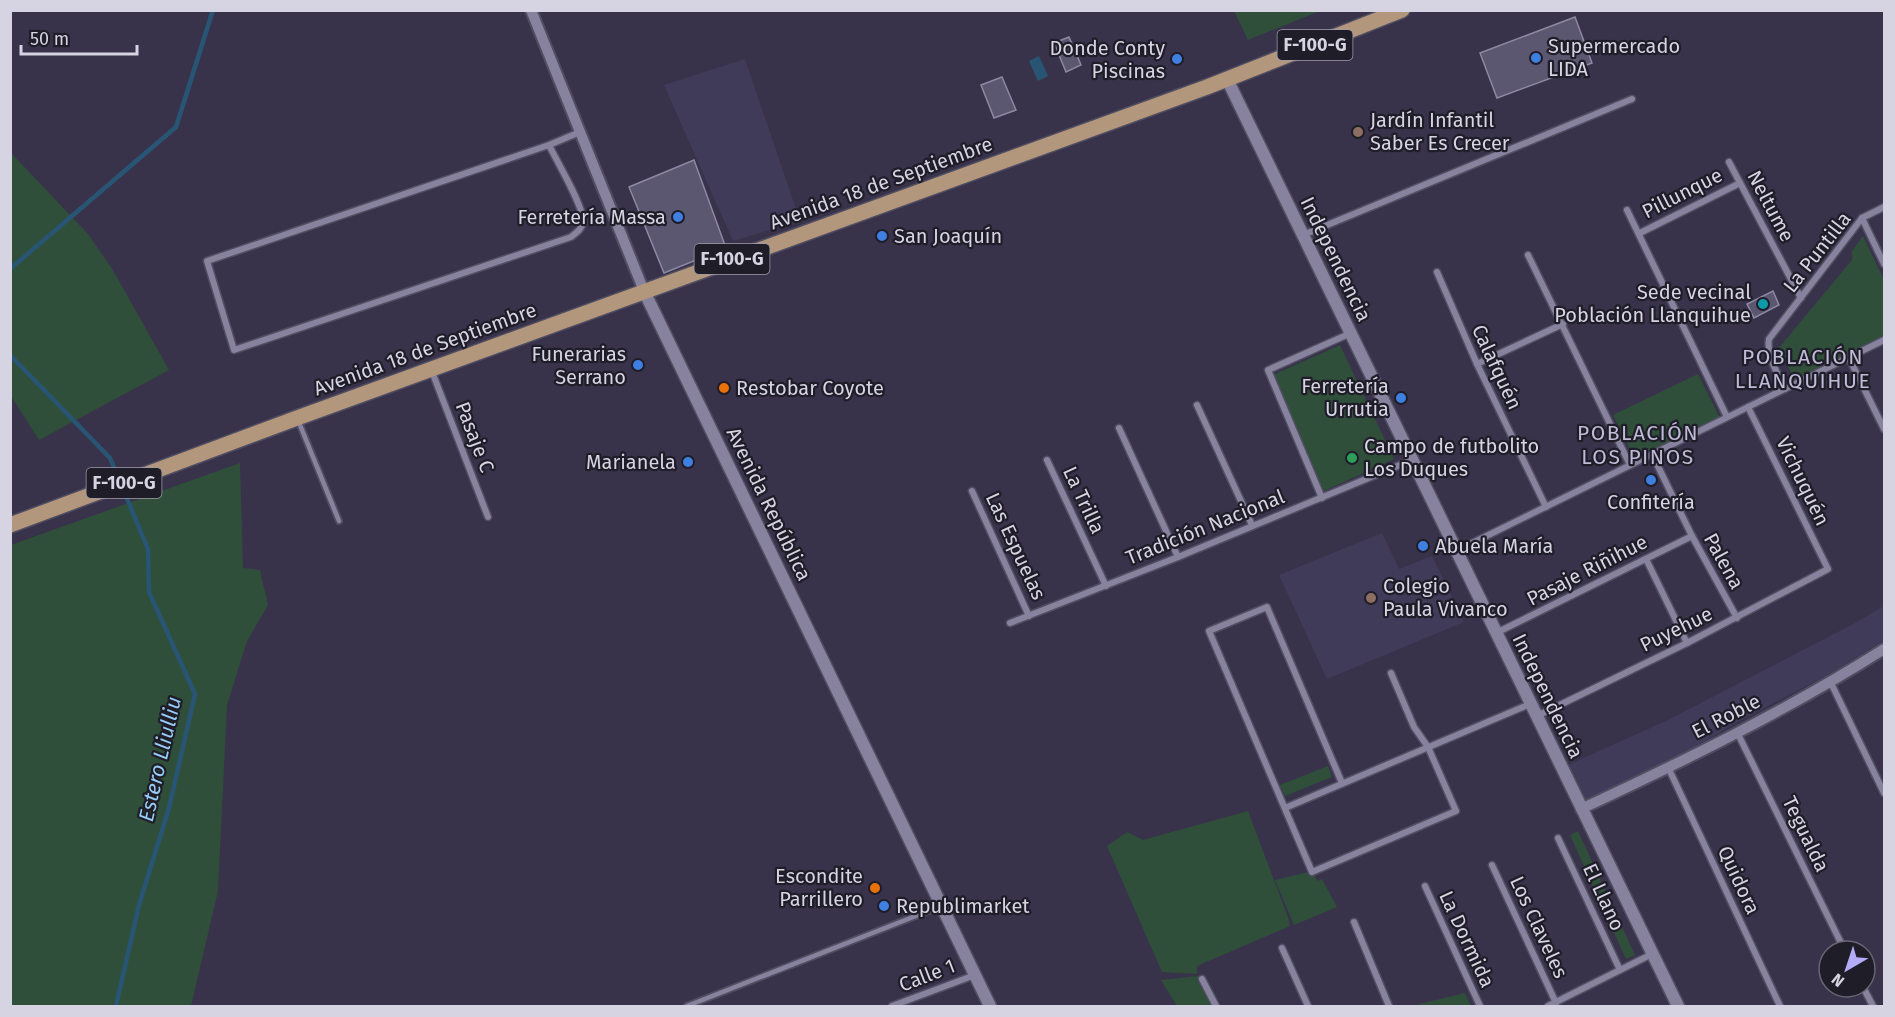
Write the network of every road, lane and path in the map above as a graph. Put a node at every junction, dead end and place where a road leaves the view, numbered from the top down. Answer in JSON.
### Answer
{"nodes":[{"id":1,"x":531,"y":10,"type":"edge"},
{"id":2,"x":1402,"y":10,"type":"edge"},
{"id":3,"x":1227,"y":79,"type":"junction"},
{"id":4,"x":1632,"y":99,"type":"dead end"},
{"id":5,"x":580,"y":132,"type":"junction"},
{"id":6,"x":549,"y":145,"type":"junction"},
{"id":7,"x":1730,"y":162,"type":"dead end"},
{"id":8,"x":1740,"y":183,"type":"junction"},
{"id":9,"x":1884,"y":207,"type":"edge"},
{"id":10,"x":1628,"y":210,"type":"dead end"},
{"id":11,"x":1862,"y":218,"type":"junction"},
{"id":12,"x":1640,"y":233,"type":"junction"},
{"id":13,"x":1303,"y":235,"type":"junction"},
{"id":14,"x":1528,"y":255,"type":"dead end"},
{"id":15,"x":1884,"y":264,"type":"edge"},
{"id":16,"x":1437,"y":272,"type":"dead end"},
{"id":17,"x":645,"y":291,"type":"junction"},
{"id":18,"x":1801,"y":298,"type":"junction"},
{"id":19,"x":1563,"y":324,"type":"junction"},
{"id":20,"x":1351,"y":333,"type":"junction"},
{"id":21,"x":1884,"y":340,"type":"edge"},
{"id":22,"x":1849,"y":358,"type":"junction"},
{"id":23,"x":1477,"y":364,"type":"junction"},
{"id":24,"x":431,"y":369,"type":"junction"},
{"id":25,"x":1785,"y":389,"type":"junction"},
{"id":26,"x":1197,"y":405,"type":"dead end"},
{"id":27,"x":1748,"y":407,"type":"junction"},
{"id":28,"x":1727,"y":417,"type":"junction"},
{"id":29,"x":297,"y":418,"type":"junction"},
{"id":30,"x":1119,"y":428,"type":"dead end"},
{"id":31,"x":1884,"y":429,"type":"edge"},
{"id":32,"x":1652,"y":454,"type":"junction"},
{"id":33,"x":1047,"y":460,"type":"dead end"},
{"id":34,"x":1412,"y":460,"type":"junction"},
{"id":35,"x":1630,"y":465,"type":"junction"},
{"id":36,"x":972,"y":490,"type":"dead end"},
{"id":37,"x":1322,"y":498,"type":"junction"},
{"id":38,"x":1546,"y":507,"type":"junction"},
{"id":39,"x":488,"y":516,"type":"dead end"},
{"id":40,"x":339,"y":521,"type":"dead end"},
{"id":41,"x":10,"y":525,"type":"edge"},
{"id":42,"x":1252,"y":525,"type":"junction"},
{"id":43,"x":1692,"y":536,"type":"junction"},
{"id":44,"x":1456,"y":551,"type":"junction"},
{"id":45,"x":1178,"y":557,"type":"junction"},
{"id":46,"x":1646,"y":559,"type":"junction"},
{"id":47,"x":1828,"y":569,"type":"joint"},
{"id":48,"x":1106,"y":586,"type":"junction"},
{"id":49,"x":1029,"y":616,"type":"junction"},
{"id":50,"x":1737,"y":618,"type":"junction"},
{"id":51,"x":1010,"y":623,"type":"dead end"},
{"id":52,"x":1496,"y":633,"type":"junction"},
{"id":53,"x":1687,"y":643,"type":"junction"},
{"id":54,"x":1884,"y":649,"type":"edge"},
{"id":55,"x":1391,"y":673,"type":"dead end"},
{"id":56,"x":1831,"y":683,"type":"junction"},
{"id":57,"x":1530,"y":704,"type":"junction"},
{"id":58,"x":1536,"y":716,"type":"junction"},
{"id":59,"x":1737,"y":732,"type":"junction"},
{"id":60,"x":1428,"y":747,"type":"junction"},
{"id":61,"x":1668,"y":766,"type":"junction"},
{"id":62,"x":1342,"y":783,"type":"junction"},
{"id":63,"x":1884,"y":793,"type":"edge"},
{"id":64,"x":1285,"y":808,"type":"junction"},
{"id":65,"x":1581,"y":809,"type":"junction"},
{"id":66,"x":1558,"y":838,"type":"dead end"},
{"id":67,"x":1492,"y":865,"type":"dead end"},
{"id":68,"x":1425,"y":886,"type":"dead end"},
{"id":69,"x":941,"y":905,"type":"junction"},
{"id":70,"x":1354,"y":922,"type":"dead end"},
{"id":71,"x":1839,"y":939,"type":"edge"},
{"id":72,"x":1282,"y":948,"type":"dead end"},
{"id":73,"x":1652,"y":954,"type":"junction"},
{"id":74,"x":1620,"y":970,"type":"junction"},
{"id":75,"x":975,"y":975,"type":"junction"},
{"id":76,"x":1202,"y":979,"type":"dead end"},
{"id":77,"x":1556,"y":1003,"type":"junction"},
{"id":78,"x":687,"y":1006,"type":"edge"},
{"id":79,"x":892,"y":1006,"type":"edge"},
{"id":80,"x":990,"y":1006,"type":"edge"},
{"id":81,"x":1215,"y":1006,"type":"edge"},
{"id":82,"x":1308,"y":1006,"type":"edge"},
{"id":83,"x":1389,"y":1006,"type":"edge"},
{"id":84,"x":1480,"y":1006,"type":"edge"},
{"id":85,"x":1548,"y":1006,"type":"edge"},
{"id":86,"x":1678,"y":1006,"type":"edge"},
{"id":87,"x":1780,"y":1006,"type":"edge"}],
"edges":[{"from":1,"to":5,"type":"street","name":"Avenida República"},
{"from":2,"to":3,"type":"main road","name":"Avenida 18 de Septiembre","number":"F-100-G"},
{"from":3,"to":13,"type":"main road","name":"Independencia"},
{"from":3,"to":17,"type":"main road","name":"Avenida 18 de Septiembre","number":"F-100-G"},
{"from":4,"to":13,"type":"street"},
{"from":5,"to":6,"type":"street"},
{"from":5,"to":17,"type":"street","name":"Avenida República"},
{"from":6,"to":6,"type":"street"},
{"from":7,"to":8,"type":"street","name":"Neltume"},
{"from":8,"to":12,"type":"street","name":"Pillunque"},
{"from":8,"to":18,"type":"street","name":"Neltume"},
{"from":9,"to":11,"type":"street","name":"La Puntilla"},
{"from":10,"to":12,"type":"street"},
{"from":11,"to":15,"type":"street"},
{"from":11,"to":18,"type":"street","name":"La Puntilla"},
{"from":12,"to":28,"type":"street"},
{"from":13,"to":20,"type":"main road","name":"Independencia"},
{"from":14,"to":19,"type":"street"},
{"from":16,"to":23,"type":"street","name":"Calafquén"},
{"from":17,"to":24,"type":"main road","name":"Avenida 18 de Septiembre","number":"F-100-G"},
{"from":17,"to":69,"type":"main road","name":"Avenida República"},
{"from":18,"to":25,"type":"street","name":"La Puntilla"},
{"from":19,"to":23,"type":"street"},
{"from":19,"to":35,"type":"street"},
{"from":20,"to":34,"type":"main road","name":"Independencia"},
{"from":20,"to":37,"type":"street"},
{"from":21,"to":22,"type":"street"},
{"from":22,"to":25,"type":"street"},
{"from":22,"to":31,"type":"street"},
{"from":23,"to":38,"type":"street","name":"Calafquén"},
{"from":24,"to":29,"type":"main road","name":"Avenida 18 de Septiembre","number":"F-100-G"},
{"from":24,"to":39,"type":"street","name":"Pasaje C"},
{"from":25,"to":27,"type":"street"},
{"from":26,"to":42,"type":"street"},
{"from":27,"to":28,"type":"street"},
{"from":27,"to":47,"type":"street","name":"Vichuquén"},
{"from":28,"to":32,"type":"street"},
{"from":29,"to":40,"type":"lane"},
{"from":29,"to":41,"type":"main road","name":"Avenida 18 de Septiembre","number":"F-100-G"},
{"from":30,"to":45,"type":"street"},
{"from":32,"to":35,"type":"street"},
{"from":32,"to":43,"type":"street","name":"Palena"},
{"from":33,"to":48,"type":"street","name":"La Trilla"},
{"from":34,"to":37,"type":"street","name":"Tradición Nacional"},
{"from":34,"to":44,"type":"main road","name":"Independencia"},
{"from":35,"to":38,"type":"street"},
{"from":36,"to":49,"type":"street","name":"Las Espuelas"},
{"from":37,"to":42,"type":"street","name":"Tradición Nacional"},
{"from":38,"to":44,"type":"street"},
{"from":42,"to":45,"type":"street","name":"Tradición Nacional"},
{"from":43,"to":46,"type":"street","name":"Pasaje Riñihue"},
{"from":43,"to":50,"type":"street","name":"Palena"},
{"from":44,"to":52,"type":"main road","name":"Independencia"},
{"from":45,"to":48,"type":"street","name":"Tradición Nacional"},
{"from":46,"to":52,"type":"street","name":"Pasaje Riñihue"},
{"from":46,"to":53,"type":"street"},
{"from":47,"to":50,"type":"street","name":"Puyehue"},
{"from":48,"to":49,"type":"street","name":"Tradición Nacional"},
{"from":49,"to":51,"type":"street","name":"Tradición Nacional"},
{"from":50,"to":53,"type":"street","name":"Puyehue"},
{"from":52,"to":57,"type":"main road","name":"Independencia"},
{"from":53,"to":58,"type":"street","name":"Puyehue"},
{"from":54,"to":56,"type":"street","name":"El Roble"},
{"from":55,"to":60,"type":"street"},
{"from":56,"to":59,"type":"street","name":"El Roble"},
{"from":56,"to":63,"type":"street"},
{"from":57,"to":58,"type":"main road","name":"Independencia"},
{"from":57,"to":60,"type":"street"},
{"from":58,"to":65,"type":"main road","name":"Independencia"},
{"from":59,"to":61,"type":"street","name":"El Roble"},
{"from":59,"to":71,"type":"street","name":"Tegualda"},
{"from":60,"to":62,"type":"street"},
{"from":60,"to":64,"type":"street"},
{"from":61,"to":65,"type":"street","name":"El Roble"},
{"from":61,"to":87,"type":"street","name":"Quidora"},
{"from":62,"to":64,"type":"street"},
{"from":62,"to":64,"type":"street"},
{"from":65,"to":73,"type":"main road","name":"Independencia"},
{"from":66,"to":74,"type":"street","name":"El Llano"},
{"from":67,"to":77,"type":"street","name":"Los Claveles"},
{"from":68,"to":84,"type":"street","name":"La Dormida"},
{"from":69,"to":75,"type":"main road","name":"Avenida República"},
{"from":69,"to":78,"type":"lane"},
{"from":70,"to":83,"type":"street"},
{"from":72,"to":82,"type":"street"},
{"from":73,"to":74,"type":"street"},
{"from":73,"to":86,"type":"main road","name":"Independencia"},
{"from":74,"to":77,"type":"street"},
{"from":75,"to":79,"type":"street","name":"Calle 1"},
{"from":75,"to":80,"type":"main road","name":"Avenida República"},
{"from":76,"to":81,"type":"street"},
{"from":77,"to":85,"type":"street"}]}
